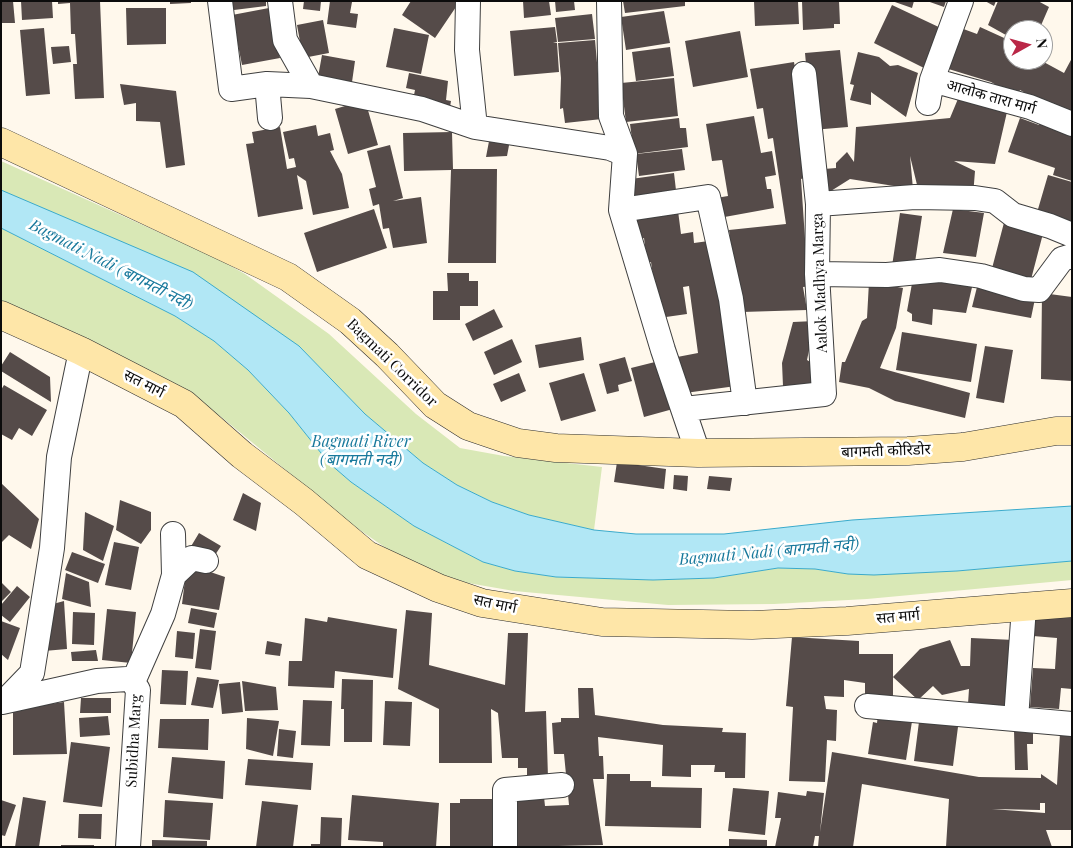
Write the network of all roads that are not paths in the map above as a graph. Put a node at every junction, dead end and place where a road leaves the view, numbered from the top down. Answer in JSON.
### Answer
{"nodes":[{"id":1,"x":220,"y":1,"type":"edge"},
{"id":2,"x":280,"y":1,"type":"edge"},
{"id":3,"x":468,"y":1,"type":"edge"},
{"id":4,"x":608,"y":1,"type":"edge"},
{"id":5,"x":961,"y":1,"type":"edge"},
{"id":6,"x":804,"y":74,"type":"dead end"},
{"id":7,"x":267,"y":84,"type":"junction"},
{"id":8,"x":311,"y":86,"type":"junction"},
{"id":9,"x":270,"y":118,"type":"dead end"},
{"id":10,"x":1072,"y":124,"type":"edge"},
{"id":11,"x":475,"y":127,"type":"junction"},
{"id":12,"x":1,"y":142,"type":"edge"},
{"id":13,"x":625,"y":154,"type":"junction"},
{"id":14,"x":818,"y":204,"type":"junction"},
{"id":15,"x":621,"y":210,"type":"junction"},
{"id":16,"x":1072,"y":236,"type":"edge"},
{"id":17,"x":1072,"y":256,"type":"edge"},
{"id":18,"x":817,"y":274,"type":"junction"},
{"id":19,"x":1,"y":315,"type":"edge"},
{"id":20,"x":81,"y":351,"type":"junction"},
{"id":21,"x":745,"y":403,"type":"junction"},
{"id":22,"x":684,"y":409,"type":"junction"},
{"id":23,"x":1072,"y":431,"type":"edge"},
{"id":24,"x":698,"y":453,"type":"junction"},
{"id":25,"x":173,"y":534,"type":"dead end"},
{"id":26,"x":206,"y":561,"type":"dead end"},
{"id":27,"x":174,"y":575,"type":"junction"},
{"id":28,"x":1072,"y":603,"type":"edge"},
{"id":29,"x":1024,"y":607,"type":"junction"},
{"id":30,"x":133,"y":682,"type":"junction"},
{"id":31,"x":3,"y":702,"type":"edge"},
{"id":32,"x":867,"y":706,"type":"dead end"},
{"id":33,"x":1016,"y":719,"type":"junction"},
{"id":34,"x":1072,"y":724,"type":"edge"},
{"id":35,"x":562,"y":784,"type":"dead end"},
{"id":36,"x":128,"y":847,"type":"edge"},
{"id":37,"x":505,"y":847,"type":"edge"}],
"edges":[{"from":1,"to":7,"type":"street"},
{"from":2,"to":8,"type":"street"},
{"from":3,"to":11,"type":"street"},
{"from":4,"to":13,"type":"street"},
{"from":5,"to":10,"type":"street","name":"आलोक तारा मार्ग"},
{"from":6,"to":14,"type":"street"},
{"from":7,"to":8,"type":"street"},
{"from":7,"to":9,"type":"street"},
{"from":8,"to":11,"type":"street"},
{"from":11,"to":13,"type":"street"},
{"from":12,"to":24,"type":"main road","name":"Bagmati Corridor"},
{"from":13,"to":15,"type":"street"},
{"from":14,"to":16,"type":"street","name":"Aalok Madhya Marga"},
{"from":14,"to":18,"type":"street","name":"Aalok Madhya Marga"},
{"from":15,"to":21,"type":"street"},
{"from":15,"to":22,"type":"street"},
{"from":17,"to":18,"type":"street"},
{"from":18,"to":21,"type":"street","name":"Aalok Madhya Marga"},
{"from":19,"to":20,"type":"main road","name":"सत मार्ग"},
{"from":20,"to":29,"type":"main road","name":"सत मार्ग"},
{"from":20,"to":31,"type":"street"},
{"from":21,"to":22,"type":"street","name":"Aalok Madhya Marga"},
{"from":22,"to":24,"type":"street"},
{"from":23,"to":24,"type":"main road","name":"बागमती कोरिडोर"},
{"from":25,"to":27,"type":"street"},
{"from":26,"to":27,"type":"street"},
{"from":27,"to":30,"type":"street"},
{"from":28,"to":29,"type":"main road","name":"सत मार्ग"},
{"from":29,"to":33,"type":"street"},
{"from":30,"to":31,"type":"street","name":"Subidha Marg"},
{"from":30,"to":36,"type":"street","name":"Subidha Marg"},
{"from":32,"to":33,"type":"street"},
{"from":33,"to":34,"type":"street"},
{"from":35,"to":37,"type":"street"}]}
